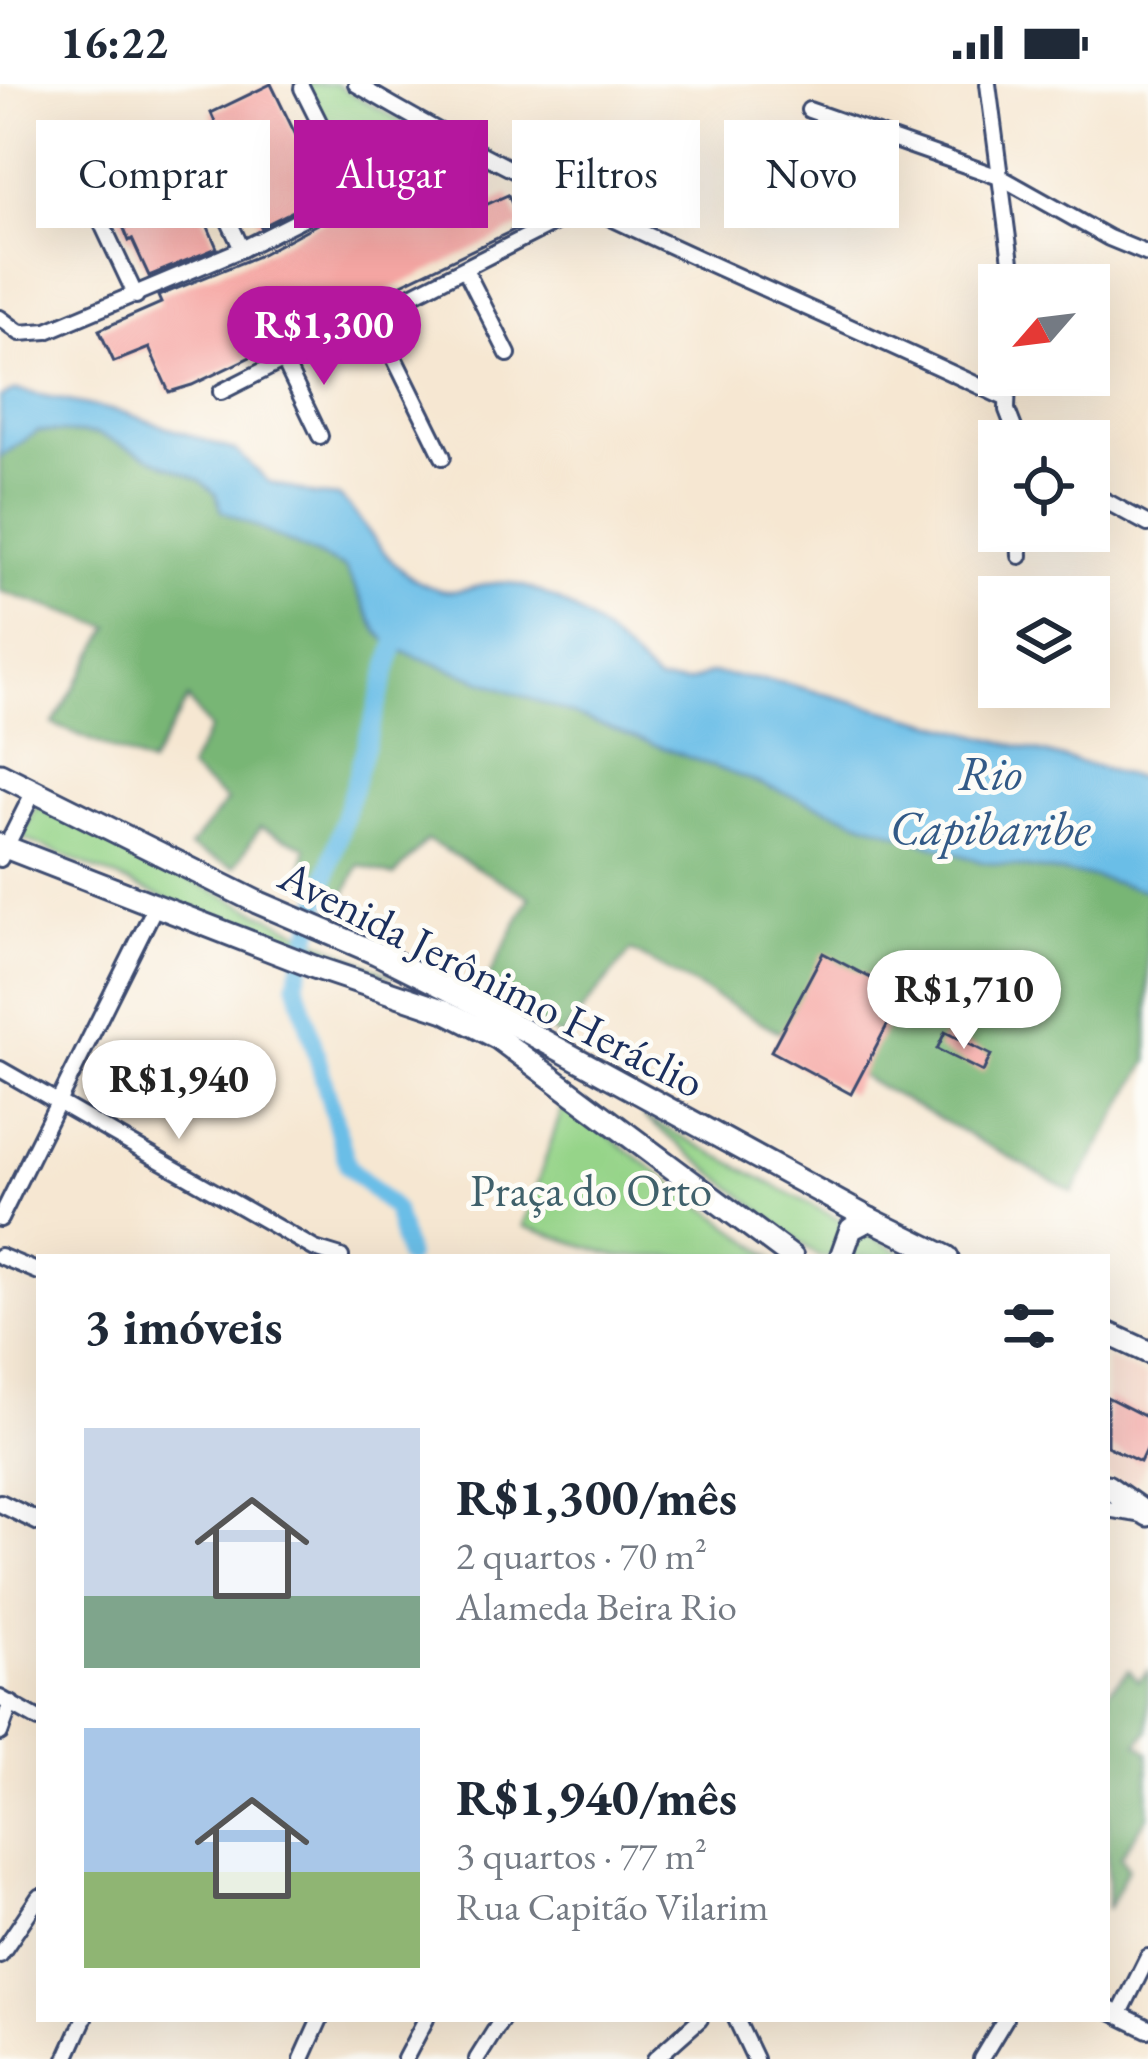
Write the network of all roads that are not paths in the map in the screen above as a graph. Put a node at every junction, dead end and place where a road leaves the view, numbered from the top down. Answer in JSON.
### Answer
{"nodes":[{"id":1,"x":356,"y":84,"type":"edge"},
{"id":2,"x":988,"y":84,"type":"edge"},
{"id":3,"x":302,"y":88,"type":"dead end"},
{"id":4,"x":809,"y":110,"type":"dead end"},
{"id":5,"x":318,"y":120,"type":"edge"},
{"id":6,"x":417,"y":120,"type":"edge"},
{"id":7,"x":1002,"y":178,"type":"junction"},
{"id":8,"x":294,"y":223,"type":"edge"},
{"id":9,"x":546,"y":228,"type":"edge"},
{"id":10,"x":629,"y":228,"type":"edge"},
{"id":11,"x":242,"y":249,"type":"junction"},
{"id":12,"x":1148,"y":254,"type":"edge"},
{"id":13,"x":1012,"y":264,"type":"edge"},
{"id":14,"x":466,"y":269,"type":"junction"},
{"id":15,"x":136,"y":296,"type":"junction"},
{"id":16,"x":373,"y":315,"type":"junction"},
{"id":17,"x":0,"y":318,"type":"edge"},
{"id":18,"x":508,"y":354,"type":"dead end"},
{"id":19,"x":284,"y":361,"type":"junction"},
{"id":20,"x":221,"y":392,"type":"dead end"},
{"id":21,"x":1005,"y":398,"type":"joint"},
{"id":22,"x":1012,"y":420,"type":"edge"},
{"id":23,"x":320,"y":436,"type":"dead end"},
{"id":24,"x":443,"y":458,"type":"dead end"},
{"id":25,"x":1110,"y":503,"type":"edge"},
{"id":26,"x":1148,"y":524,"type":"edge"},
{"id":27,"x":1019,"y":552,"type":"edge"},
{"id":28,"x":1019,"y":556,"type":"dead end"},
{"id":29,"x":0,"y":774,"type":"edge"},
{"id":30,"x":35,"y":789,"type":"junction"},
{"id":31,"x":2,"y":850,"type":"edge"},
{"id":32,"x":157,"y":903,"type":"junction"},
{"id":33,"x":0,"y":1070,"type":"edge"},
{"id":34,"x":61,"y":1101,"type":"junction"},
{"id":35,"x":0,"y":1219,"type":"edge"},
{"id":36,"x":870,"y":1219,"type":"junction"},
{"id":37,"x":330,"y":1254,"type":"edge"},
{"id":38,"x":788,"y":1254,"type":"edge"},
{"id":39,"x":843,"y":1254,"type":"edge"},
{"id":40,"x":941,"y":1254,"type":"edge"},
{"id":41,"x":0,"y":1256,"type":"edge"},
{"id":42,"x":36,"y":1271,"type":"edge"},
{"id":43,"x":1110,"y":1334,"type":"edge"},
{"id":44,"x":1148,"y":1352,"type":"edge"},
{"id":45,"x":1110,"y":1488,"type":"edge"},
{"id":46,"x":0,"y":1503,"type":"edge"},
{"id":47,"x":1110,"y":1509,"type":"edge"},
{"id":48,"x":1148,"y":1515,"type":"edge"},
{"id":49,"x":36,"y":1521,"type":"edge"},
{"id":50,"x":5,"y":1701,"type":"edge"},
{"id":51,"x":36,"y":1718,"type":"edge"},
{"id":52,"x":0,"y":1733,"type":"edge"},
{"id":53,"x":36,"y":1902,"type":"edge"},
{"id":54,"x":0,"y":1955,"type":"edge"},
{"id":55,"x":1148,"y":1957,"type":"edge"},
{"id":56,"x":1113,"y":2012,"type":"edge"},
{"id":57,"x":83,"y":2022,"type":"edge"},
{"id":58,"x":319,"y":2022,"type":"edge"},
{"id":59,"x":424,"y":2022,"type":"edge"},
{"id":60,"x":500,"y":2022,"type":"edge"},
{"id":61,"x":697,"y":2022,"type":"edge"},
{"id":62,"x":737,"y":2022,"type":"edge"},
{"id":63,"x":1003,"y":2022,"type":"edge"},
{"id":64,"x":1148,"y":2029,"type":"edge"},
{"id":65,"x":66,"y":2059,"type":"edge"},
{"id":66,"x":302,"y":2059,"type":"edge"},
{"id":67,"x":405,"y":2059,"type":"edge"},
{"id":68,"x":477,"y":2059,"type":"edge"},
{"id":69,"x":655,"y":2059,"type":"edge"},
{"id":70,"x":755,"y":2059,"type":"edge"},
{"id":71,"x":981,"y":2059,"type":"edge"}],
"edges":[{"from":1,"to":6,"type":"street"},
{"from":2,"to":7,"type":"street"},
{"from":3,"to":5,"type":"street"},
{"from":4,"to":7,"type":"street"},
{"from":7,"to":12,"type":"street"},
{"from":7,"to":13,"type":"street"},
{"from":8,"to":11,"type":"street"},
{"from":9,"to":14,"type":"street"},
{"from":10,"to":21,"type":"street"},
{"from":11,"to":15,"type":"street"},
{"from":11,"to":15,"type":"street"},
{"from":14,"to":16,"type":"street"},
{"from":14,"to":18,"type":"street"},
{"from":15,"to":17,"type":"street"},
{"from":16,"to":19,"type":"street"},
{"from":16,"to":24,"type":"street"},
{"from":19,"to":20,"type":"street"},
{"from":19,"to":23,"type":"street"},
{"from":21,"to":22,"type":"street"},
{"from":25,"to":26,"type":"street"},
{"from":27,"to":28,"type":"street"},
{"from":29,"to":30,"type":"main road","name":"Avenida Jerônimo Heráclio"},
{"from":30,"to":31,"type":"street"},
{"from":30,"to":36,"type":"main road","name":"Avenida Jerônimo Heráclio"},
{"from":31,"to":32,"type":"main road","name":"Avenida Jerônimo Heráclio"},
{"from":32,"to":34,"type":"street"},
{"from":32,"to":38,"type":"main road","name":"Avenida Jerônimo Heráclio"},
{"from":33,"to":34,"type":"street"},
{"from":34,"to":35,"type":"street"},
{"from":34,"to":37,"type":"street"},
{"from":36,"to":39,"type":"main road"},
{"from":36,"to":40,"type":"main road","name":"Avenida Jerônimo Heráclio"},
{"from":41,"to":42,"type":"street"},
{"from":43,"to":44,"type":"main road"},
{"from":45,"to":48,"type":"main road"},
{"from":46,"to":49,"type":"street"},
{"from":47,"to":48,"type":"street"},
{"from":50,"to":51,"type":"street"},
{"from":50,"to":52,"type":"street"},
{"from":53,"to":54,"type":"street"},
{"from":55,"to":56,"type":"street"},
{"from":56,"to":64,"type":"street"},
{"from":57,"to":65,"type":"street"},
{"from":58,"to":66,"type":"street"},
{"from":59,"to":67,"type":"street"},
{"from":60,"to":68,"type":"street"},
{"from":61,"to":69,"type":"street"},
{"from":62,"to":70,"type":"street"},
{"from":63,"to":71,"type":"street"}]}
